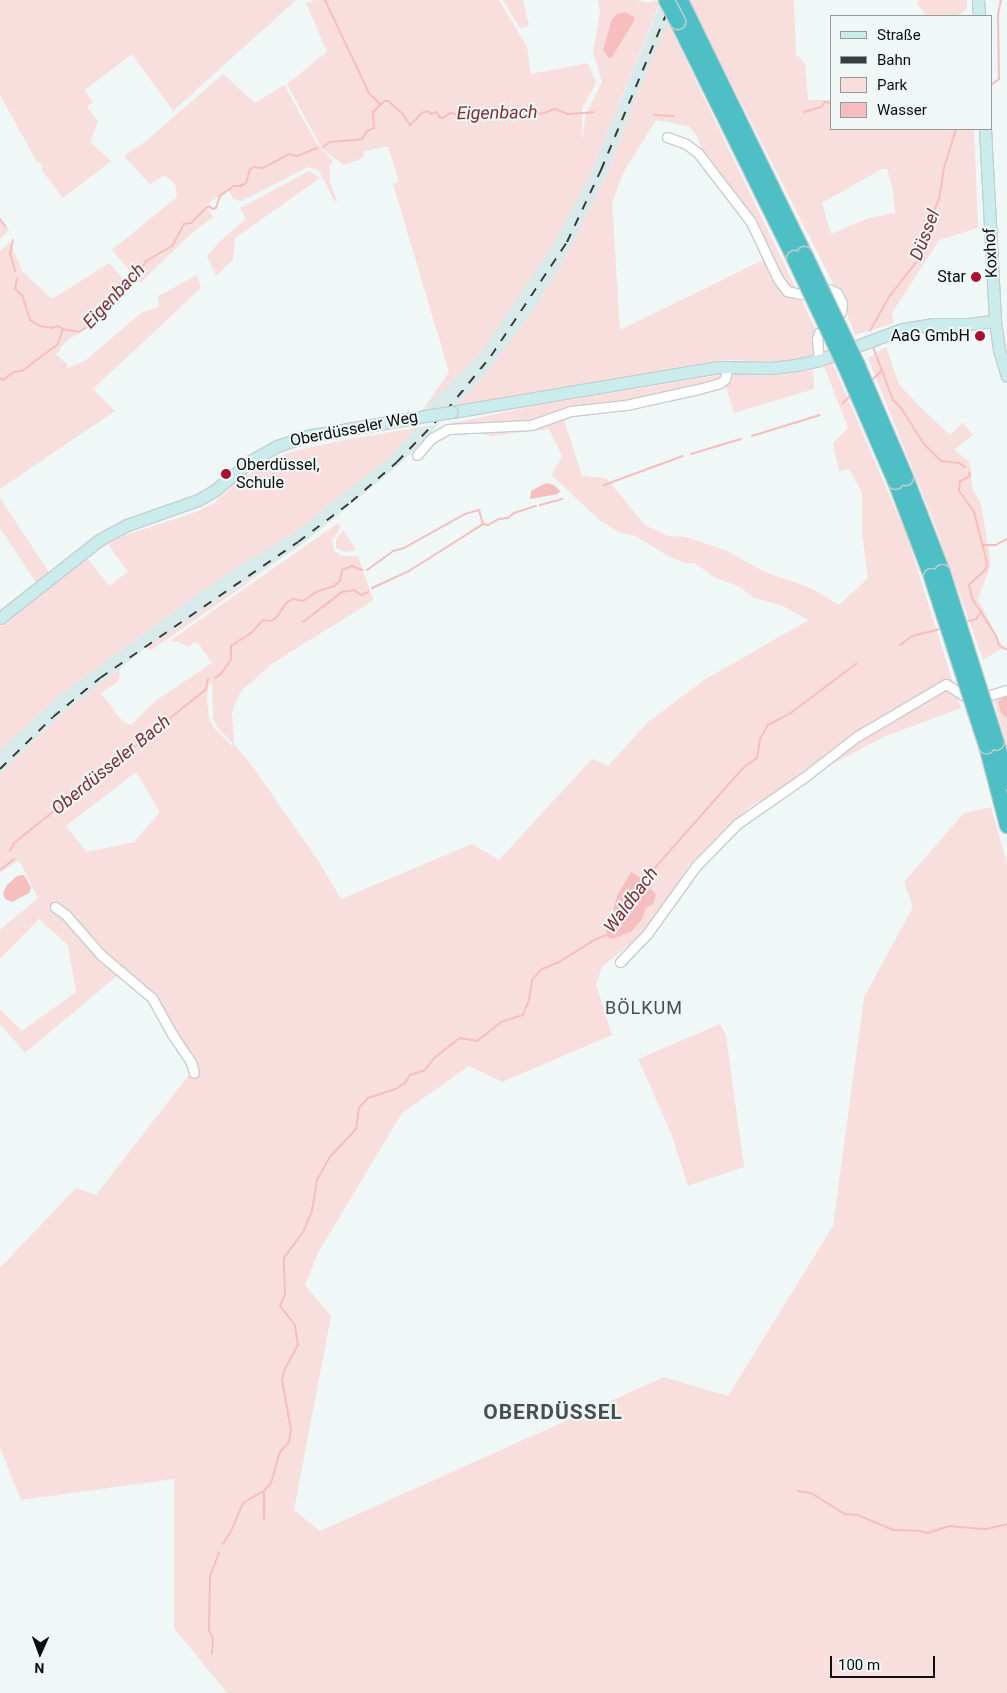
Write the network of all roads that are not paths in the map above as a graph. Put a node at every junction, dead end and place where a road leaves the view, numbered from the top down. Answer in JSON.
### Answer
{"nodes":[{"id":1,"x":666,"y":0,"type":"edge"},
{"id":2,"x":978,"y":0,"type":"edge"},
{"id":3,"x":681,"y":3,"type":"edge"},
{"id":4,"x":979,"y":15,"type":"edge"},
{"id":5,"x":985,"y":130,"type":"edge"},
{"id":6,"x":668,"y":137,"type":"dead end"},
{"id":7,"x":799,"y":256,"type":"junction"},
{"id":8,"x":995,"y":321,"type":"junction"},
{"id":9,"x":819,"y":360,"type":"junction"},
{"id":10,"x":728,"y":366,"type":"junction"},
{"id":11,"x":1007,"y":376,"type":"edge"},
{"id":12,"x":417,"y":455,"type":"dead end"},
{"id":13,"x":0,"y":618,"type":"edge"},
{"id":14,"x":1007,"y":690,"type":"edge"},
{"id":15,"x":991,"y":743,"type":"junction"},
{"id":16,"x":1007,"y":782,"type":"edge"},
{"id":17,"x":1007,"y":825,"type":"edge"},
{"id":18,"x":55,"y":907,"type":"dead end"},
{"id":19,"x":620,"y":962,"type":"dead end"},
{"id":20,"x":194,"y":1073,"type":"dead end"}],
"edges":[{"from":1,"to":7,"type":"highway","bridge":true},
{"from":2,"to":4,"type":"street"},
{"from":3,"to":7,"type":"highway"},
{"from":5,"to":8,"type":"street","name":"Koxhof"},
{"from":6,"to":9,"type":"street"},
{"from":7,"to":15,"type":"highway","bridge":true},
{"from":8,"to":9,"type":"street","name":"Oberdüsseler Weg"},
{"from":8,"to":11,"type":"street","name":"Koxhof"},
{"from":9,"to":10,"type":"street","name":"Oberdüsseler Weg"},
{"from":10,"to":12,"type":"street","name":"Oberdüsseler Weg"},
{"from":10,"to":13,"type":"street","name":"Oberdüsseler Weg","bridge":true},
{"from":14,"to":19,"type":"street"},
{"from":15,"to":16,"type":"highway"},
{"from":15,"to":17,"type":"highway"},
{"from":18,"to":20,"type":"street"}]}
